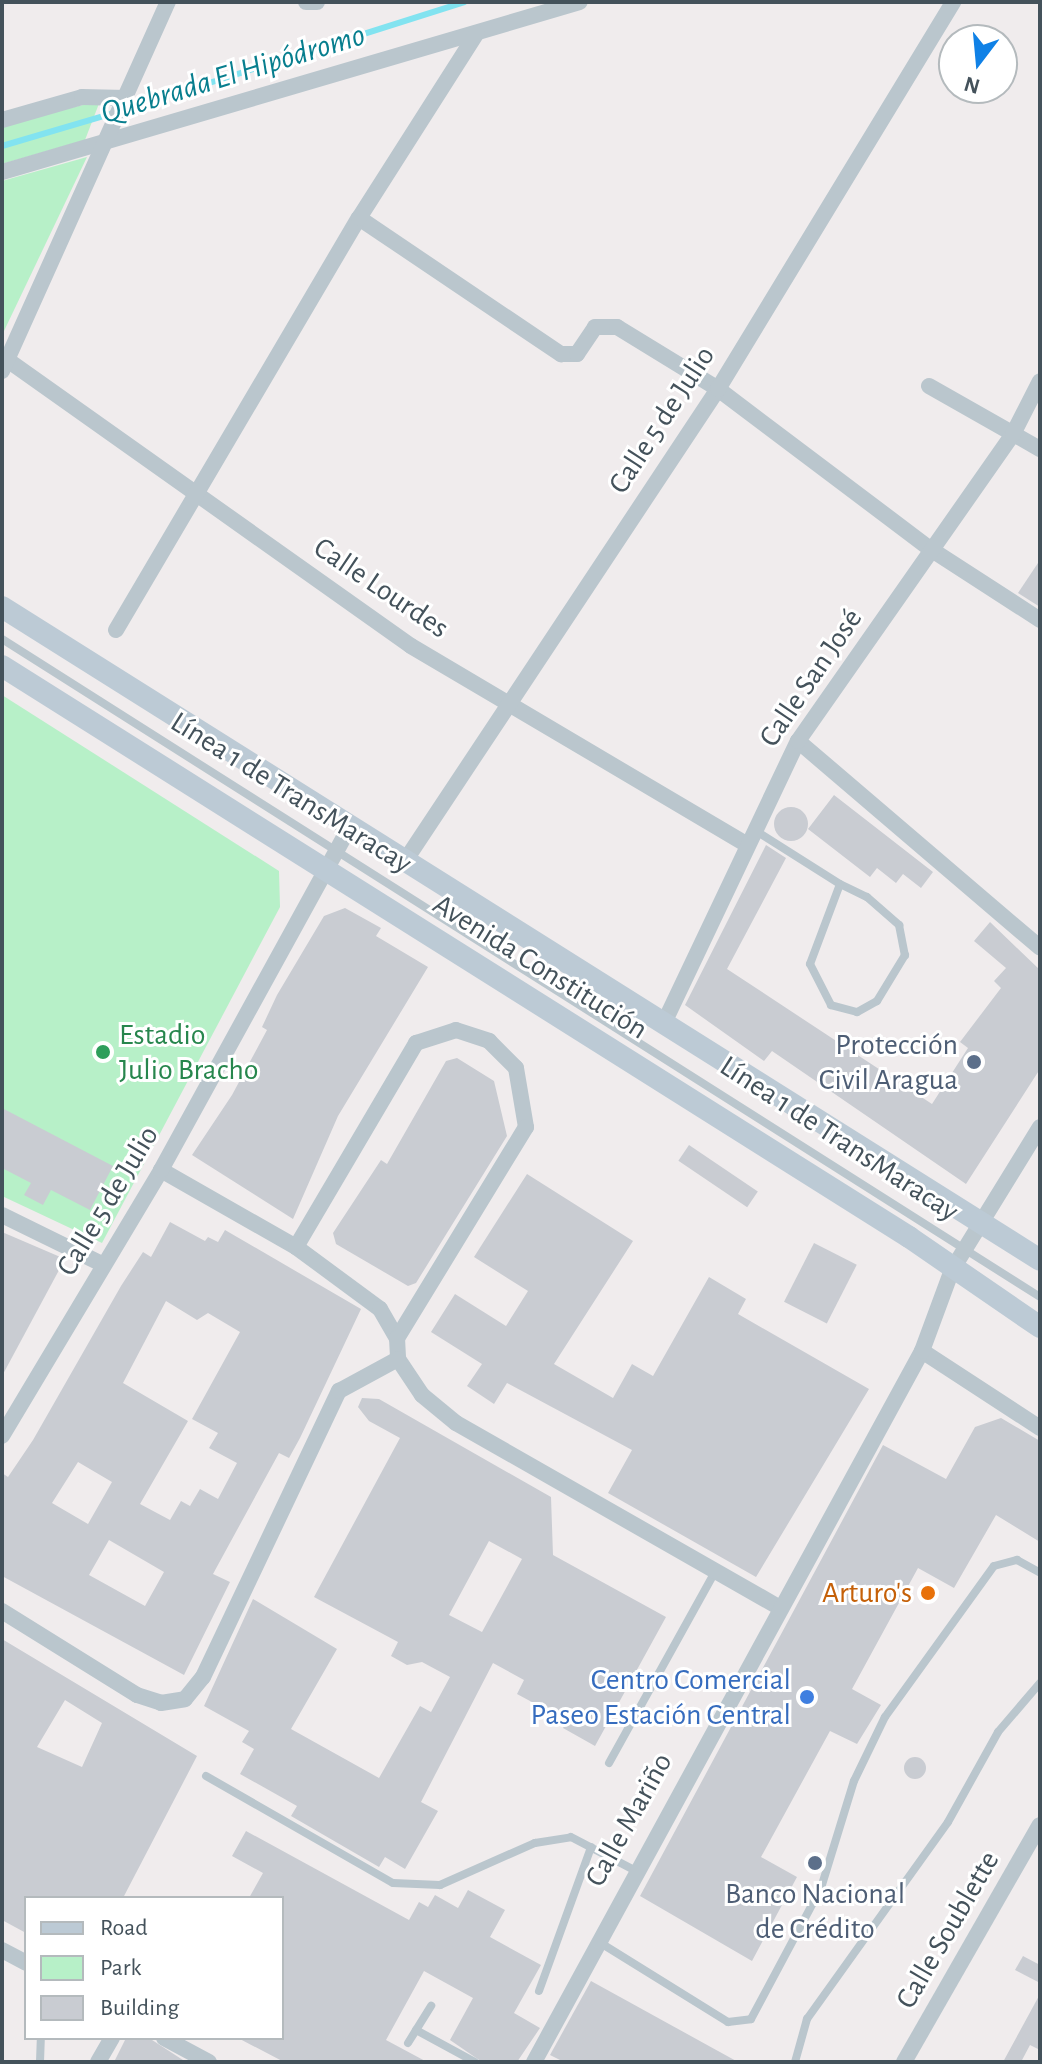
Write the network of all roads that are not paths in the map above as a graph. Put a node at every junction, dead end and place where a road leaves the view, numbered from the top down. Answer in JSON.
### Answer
{"nodes":[{"id":1,"x":168,"y":2,"type":"edge"},
{"id":2,"x":306,"y":2,"type":"edge"},
{"id":3,"x":317,"y":2,"type":"edge"},
{"id":4,"x":580,"y":2,"type":"edge"},
{"id":5,"x":953,"y":2,"type":"edge"},
{"id":6,"x":477,"y":33,"type":"junction"},
{"id":7,"x":126,"y":99,"type":"junction"},
{"id":8,"x":2,"y":120,"type":"edge"},
{"id":9,"x":107,"y":142,"type":"junction"},
{"id":10,"x":2,"y":172,"type":"edge"},
{"id":11,"x":359,"y":218,"type":"junction"},
{"id":12,"x":4,"y":362,"type":"edge"},
{"id":13,"x":1040,"y":381,"type":"edge"},
{"id":14,"x":929,"y":386,"type":"dead end"},
{"id":15,"x":718,"y":389,"type":"junction"},
{"id":16,"x":1013,"y":434,"type":"junction"},
{"id":17,"x":1040,"y":449,"type":"edge"},
{"id":18,"x":194,"y":493,"type":"junction"},
{"id":19,"x":932,"y":550,"type":"junction"},
{"id":20,"x":2,"y":607,"type":"edge"},
{"id":21,"x":1040,"y":620,"type":"edge"},
{"id":22,"x":116,"y":630,"type":"dead end"},
{"id":23,"x":2,"y":639,"type":"edge"},
{"id":24,"x":2,"y":666,"type":"edge"},
{"id":25,"x":509,"y":702,"type":"junction"},
{"id":26,"x":798,"y":741,"type":"junction"},
{"id":27,"x":351,"y":824,"type":"junction"},
{"id":28,"x":748,"y":836,"type":"junction"},
{"id":29,"x":330,"y":858,"type":"junction"},
{"id":30,"x":405,"y":861,"type":"junction"},
{"id":31,"x":840,"y":884,"type":"junction"},
{"id":32,"x":1040,"y":948,"type":"edge"},
{"id":33,"x":663,"y":1025,"type":"junction"},
{"id":34,"x":1040,"y":1127,"type":"edge"},
{"id":35,"x":161,"y":1170,"type":"junction"},
{"id":36,"x":2,"y":1215,"type":"edge"},
{"id":37,"x":982,"y":1222,"type":"junction"},
{"id":38,"x":296,"y":1247,"type":"junction"},
{"id":39,"x":966,"y":1248,"type":"junction"},
{"id":40,"x":1040,"y":1260,"type":"edge"},
{"id":41,"x":102,"y":1264,"type":"junction"},
{"id":42,"x":952,"y":1270,"type":"junction"},
{"id":43,"x":1040,"y":1297,"type":"edge"},
{"id":44,"x":1040,"y":1327,"type":"edge"},
{"id":45,"x":397,"y":1338,"type":"junction"},
{"id":46,"x":922,"y":1351,"type":"junction"},
{"id":47,"x":398,"y":1359,"type":"junction"},
{"id":48,"x":1040,"y":1428,"type":"edge"},
{"id":49,"x":2,"y":1436,"type":"edge"},
{"id":50,"x":716,"y":1569,"type":"junction"},
{"id":51,"x":1040,"y":1573,"type":"edge"},
{"id":52,"x":777,"y":1606,"type":"junction"},
{"id":53,"x":2,"y":1611,"type":"edge"},
{"id":54,"x":1040,"y":1683,"type":"edge"},
{"id":55,"x":609,"y":1763,"type":"dead end"},
{"id":56,"x":206,"y":1776,"type":"dead end"},
{"id":57,"x":1040,"y":1825,"type":"edge"},
{"id":58,"x":591,"y":1847,"type":"junction"},
{"id":59,"x":634,"y":1870,"type":"junction"},
{"id":60,"x":595,"y":1940,"type":"junction"},
{"id":61,"x":2,"y":1950,"type":"edge"},
{"id":62,"x":24,"y":1962,"type":"edge"},
{"id":63,"x":539,"y":1991,"type":"dead end"},
{"id":64,"x":431,"y":2006,"type":"dead end"},
{"id":65,"x":416,"y":2030,"type":"junction"},
{"id":66,"x":41,"y":2040,"type":"edge"},
{"id":67,"x":111,"y":2040,"type":"edge"},
{"id":68,"x":168,"y":2040,"type":"edge"},
{"id":69,"x":408,"y":2043,"type":"dead end"},
{"id":70,"x":537,"y":2060,"type":"edge"},
{"id":71,"x":40,"y":2062,"type":"edge"},
{"id":72,"x":98,"y":2062,"type":"edge"},
{"id":73,"x":209,"y":2062,"type":"edge"},
{"id":74,"x":475,"y":2062,"type":"edge"},
{"id":75,"x":795,"y":2062,"type":"edge"},
{"id":76,"x":904,"y":2062,"type":"edge"}],
"edges":[{"from":1,"to":7,"type":"street"},
{"from":2,"to":3,"type":"street"},
{"from":4,"to":6,"type":"street"},
{"from":5,"to":15,"type":"street","name":"Calle 5 de Julio"},
{"from":6,"to":9,"type":"street"},
{"from":6,"to":11,"type":"street"},
{"from":7,"to":8,"type":"street"},
{"from":7,"to":9,"type":"street"},
{"from":9,"to":10,"type":"street"},
{"from":9,"to":12,"type":"street"},
{"from":11,"to":15,"type":"street"},
{"from":11,"to":18,"type":"street"},
{"from":12,"to":18,"type":"street","name":"Calle Lourdes"},
{"from":13,"to":16,"type":"street","name":"Calle San José"},
{"from":14,"to":16,"type":"street"},
{"from":15,"to":19,"type":"street"},
{"from":15,"to":25,"type":"street","name":"Calle 5 de Julio"},
{"from":16,"to":17,"type":"street"},
{"from":16,"to":19,"type":"street","name":"Calle San José"},
{"from":18,"to":22,"type":"street"},
{"from":18,"to":25,"type":"street","name":"Calle Lourdes"},
{"from":19,"to":21,"type":"street"},
{"from":19,"to":26,"type":"street","name":"Calle San José"},
{"from":20,"to":27,"type":"street","name":"Avenida Constitución"},
{"from":23,"to":29,"type":"lane","name":"Línea 1 de TransMaracay"},
{"from":24,"to":29,"type":"street","name":"Avenida Constitución"},
{"from":25,"to":28,"type":"street","name":"Calle Lourdes"},
{"from":25,"to":30,"type":"street","name":"Calle 5 de Julio"},
{"from":26,"to":28,"type":"street","name":"Calle San José"},
{"from":26,"to":32,"type":"street"},
{"from":27,"to":29,"type":"street","name":"Calle 5 de Julio"},
{"from":27,"to":30,"type":"street","name":"Avenida Constitución"},
{"from":28,"to":31,"type":"lane"},
{"from":28,"to":33,"type":"street","name":"Calle San José"},
{"from":29,"to":35,"type":"street","name":"Calle 5 de Julio"},
{"from":29,"to":39,"type":"lane","name":"Línea 1 de TransMaracay"},
{"from":29,"to":42,"type":"street","name":"Avenida Constitución"},
{"from":30,"to":33,"type":"street","name":"Avenida Constitución"},
{"from":31,"to":31,"type":"lane"},
{"from":33,"to":37,"type":"street","name":"Avenida Constitución"},
{"from":34,"to":37,"type":"street"},
{"from":35,"to":38,"type":"street"},
{"from":35,"to":41,"type":"street","name":"Calle 5 de Julio"},
{"from":36,"to":41,"type":"street"},
{"from":37,"to":39,"type":"street"},
{"from":37,"to":40,"type":"street","name":"Avenida Constitución"},
{"from":38,"to":45,"type":"street"},
{"from":38,"to":45,"type":"street"},
{"from":39,"to":42,"type":"street"},
{"from":39,"to":43,"type":"lane","name":"Línea 1 de TransMaracay"},
{"from":41,"to":49,"type":"street","name":"Calle 5 de Julio"},
{"from":42,"to":44,"type":"street","name":"Avenida Constitución"},
{"from":42,"to":46,"type":"street","name":"Calle Mariño"},
{"from":45,"to":47,"type":"street"},
{"from":46,"to":48,"type":"street"},
{"from":46,"to":52,"type":"street","name":"Calle Mariño"},
{"from":47,"to":50,"type":"street"},
{"from":47,"to":53,"type":"street"},
{"from":50,"to":52,"type":"street"},
{"from":50,"to":55,"type":"lane"},
{"from":51,"to":60,"type":"lane"},
{"from":52,"to":59,"type":"street","name":"Calle Mariño"},
{"from":54,"to":75,"type":"lane"},
{"from":56,"to":58,"type":"lane"},
{"from":57,"to":76,"type":"street","name":"Calle Soublette"},
{"from":58,"to":59,"type":"lane"},
{"from":58,"to":63,"type":"lane"},
{"from":59,"to":60,"type":"street","name":"Calle Mariño"},
{"from":60,"to":70,"type":"street","name":"Calle Mariño"},
{"from":61,"to":62,"type":"street"},
{"from":64,"to":65,"type":"lane"},
{"from":65,"to":69,"type":"lane"},
{"from":65,"to":74,"type":"lane"},
{"from":66,"to":71,"type":"lane"},
{"from":67,"to":72,"type":"street"},
{"from":68,"to":73,"type":"street"}]}
